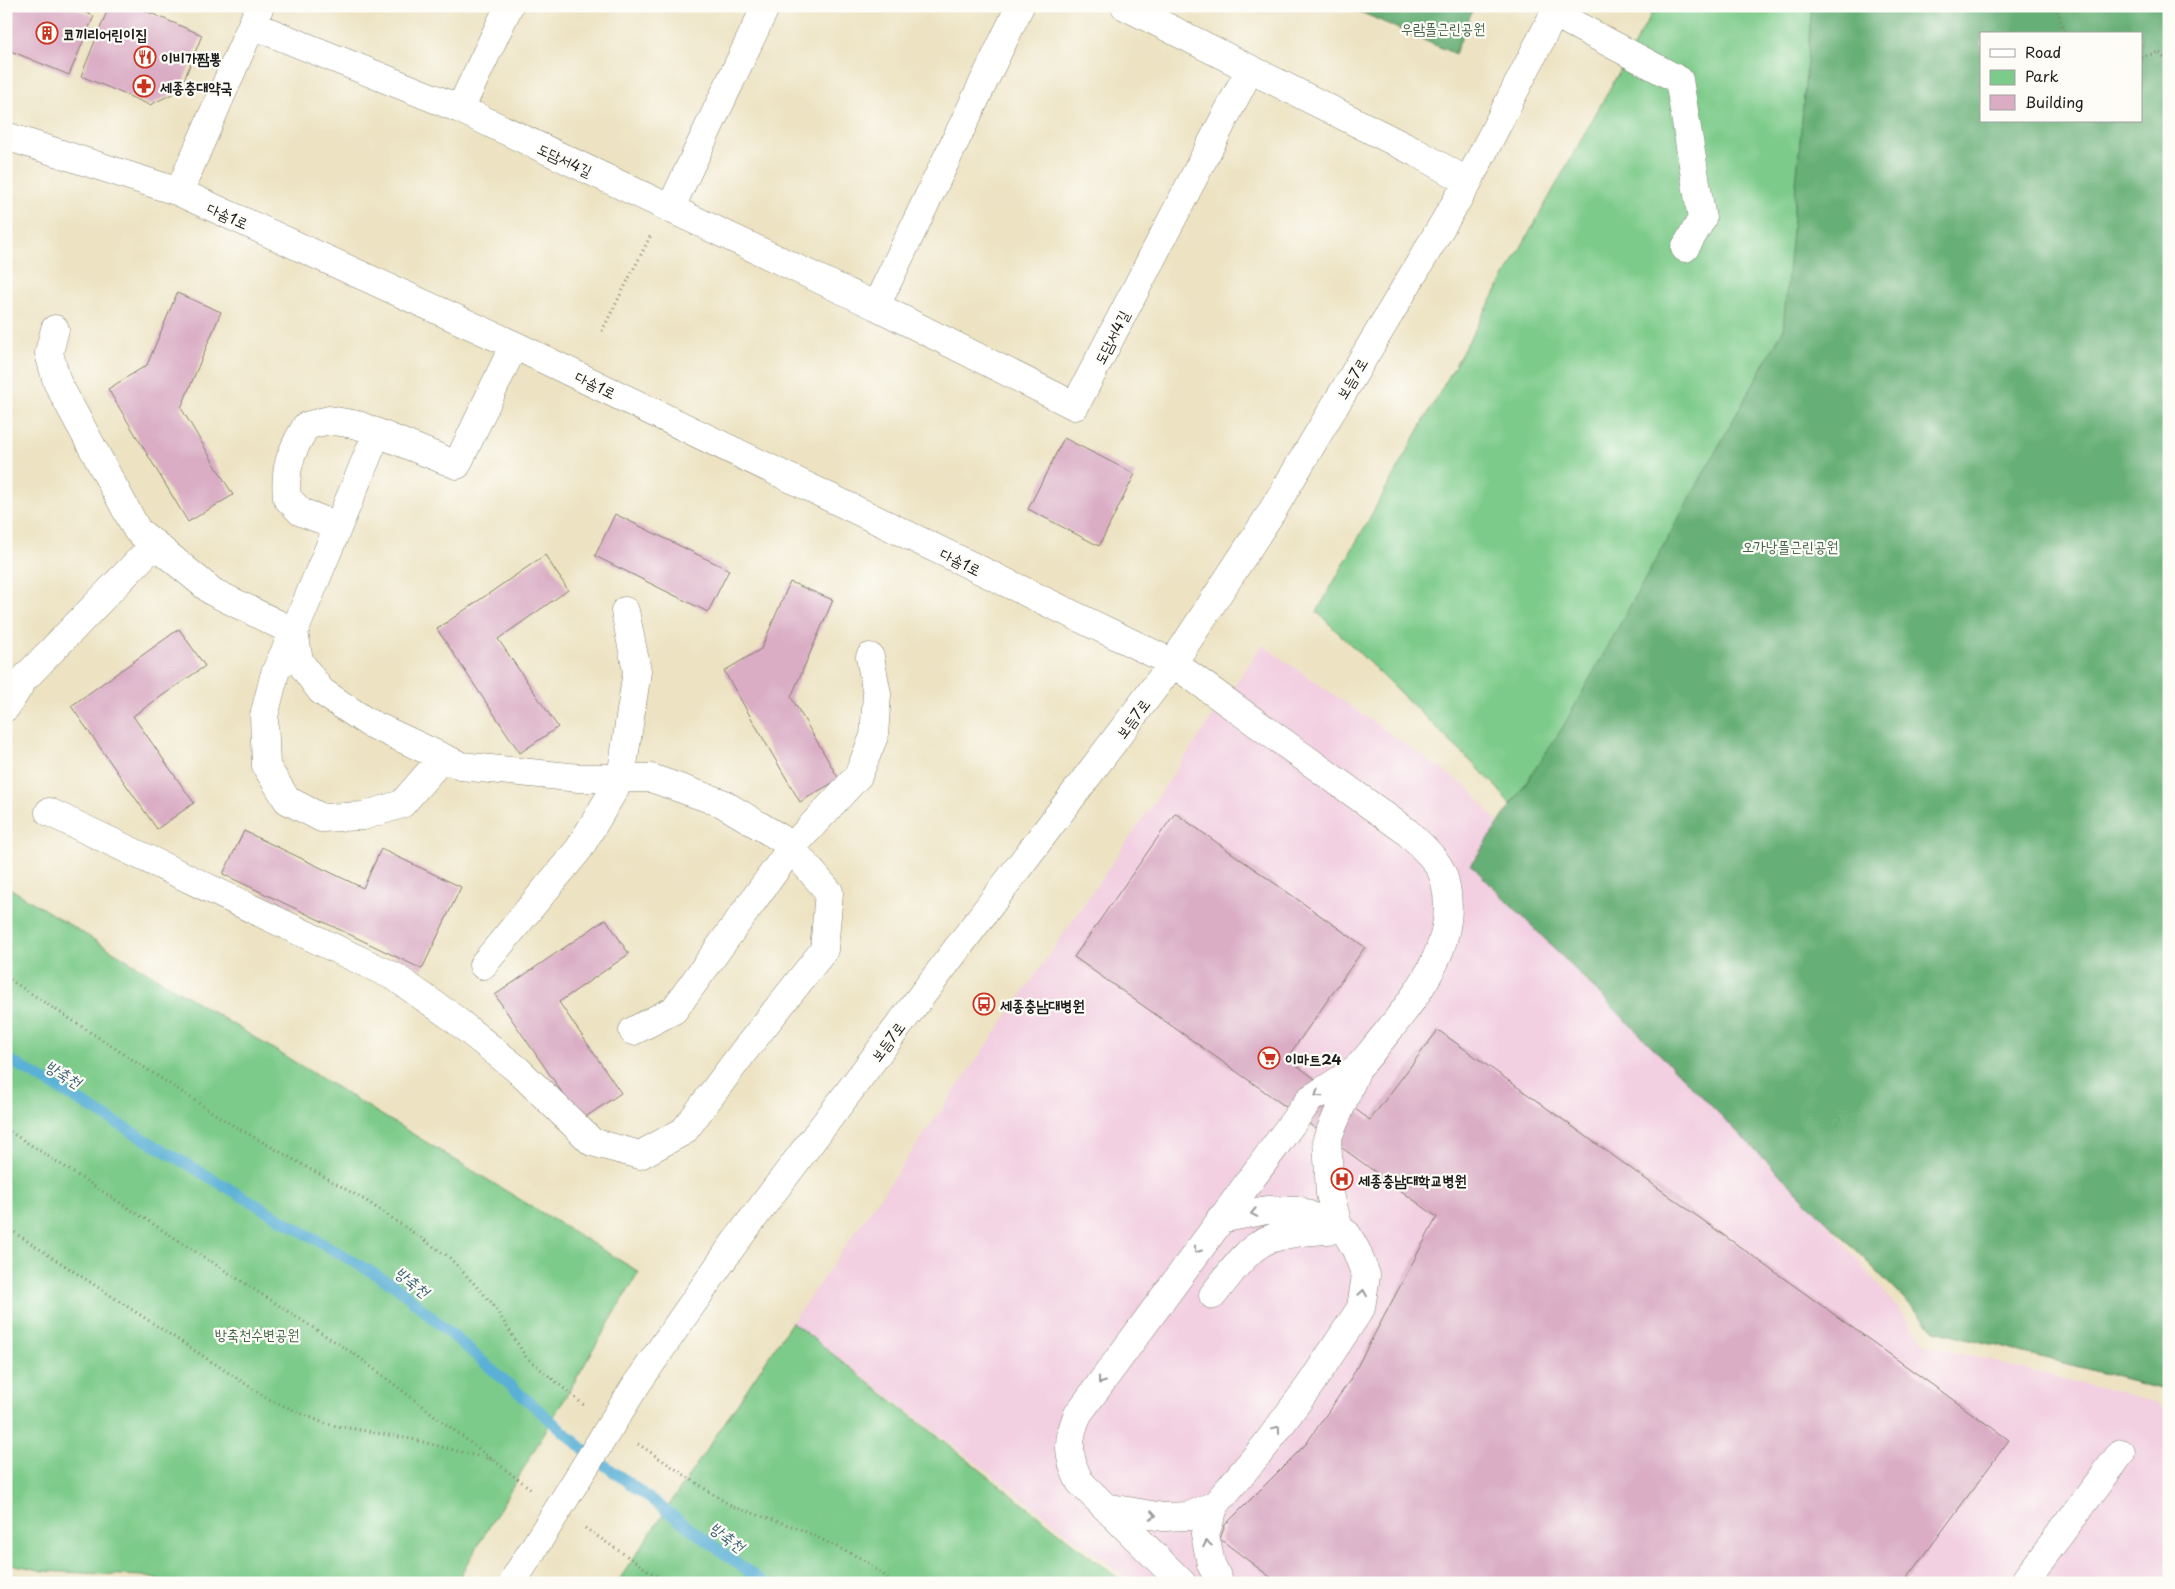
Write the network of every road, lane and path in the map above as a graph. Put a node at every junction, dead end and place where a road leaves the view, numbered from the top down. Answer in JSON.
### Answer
{"nodes":[{"id":1,"x":510,"y":6,"type":"edge"},
{"id":2,"x":766,"y":6,"type":"edge"},
{"id":3,"x":1020,"y":6,"type":"edge"},
{"id":4,"x":1125,"y":6,"type":"edge"},
{"id":5,"x":2056,"y":6,"type":"edge"},
{"id":6,"x":1557,"y":10,"type":"edge"},
{"id":7,"x":256,"y":15,"type":"edge"},
{"id":8,"x":2064,"y":32,"type":"edge"},
{"id":9,"x":2142,"y":57,"type":"edge"},
{"id":10,"x":2169,"y":63,"type":"edge"},
{"id":11,"x":1250,"y":69,"type":"junction"},
{"id":12,"x":460,"y":109,"type":"junction"},
{"id":13,"x":6,"y":136,"type":"edge"},
{"id":14,"x":1468,"y":182,"type":"junction"},
{"id":15,"x":179,"y":192,"type":"junction"},
{"id":16,"x":670,"y":209,"type":"junction"},
{"id":17,"x":651,"y":234,"type":"dead end"},
{"id":18,"x":1685,"y":248,"type":"dead end"},
{"id":19,"x":876,"y":306,"type":"junction"},
{"id":20,"x":55,"y":329,"type":"dead end"},
{"id":21,"x":602,"y":331,"type":"dead end"},
{"id":22,"x":514,"y":345,"type":"junction"},
{"id":23,"x":377,"y":433,"type":"junction"},
{"id":24,"x":338,"y":526,"type":"junction"},
{"id":25,"x":155,"y":544,"type":"junction"},
{"id":26,"x":625,"y":612,"type":"dead end"},
{"id":27,"x":294,"y":632,"type":"junction"},
{"id":28,"x":870,"y":658,"type":"dead end"},
{"id":29,"x":1173,"y":663,"type":"junction"},
{"id":30,"x":6,"y":707,"type":"edge"},
{"id":31,"x":442,"y":758,"type":"junction"},
{"id":32,"x":621,"y":778,"type":"junction"},
{"id":33,"x":49,"y":812,"type":"dead end"},
{"id":34,"x":792,"y":848,"type":"junction"},
{"id":35,"x":484,"y":965,"type":"dead end"},
{"id":36,"x":6,"y":977,"type":"edge"},
{"id":37,"x":633,"y":1032,"type":"dead end"},
{"id":38,"x":1358,"y":1067,"type":"junction"},
{"id":39,"x":6,"y":1129,"type":"edge"},
{"id":40,"x":1220,"y":1219,"type":"junction"},
{"id":41,"x":6,"y":1227,"type":"edge"},
{"id":42,"x":1339,"y":1229,"type":"junction"},
{"id":43,"x":1213,"y":1294,"type":"dead end"},
{"id":44,"x":592,"y":1412,"type":"dead end"},
{"id":45,"x":632,"y":1440,"type":"dead end"},
{"id":46,"x":2121,"y":1453,"type":"dead end"},
{"id":47,"x":496,"y":1462,"type":"junction"},
{"id":48,"x":539,"y":1494,"type":"dead end"},
{"id":49,"x":1215,"y":1504,"type":"junction"},
{"id":50,"x":1105,"y":1507,"type":"junction"},
{"id":51,"x":584,"y":1527,"type":"dead end"},
{"id":52,"x":514,"y":1580,"type":"edge"},
{"id":53,"x":666,"y":1583,"type":"edge"},
{"id":54,"x":893,"y":1583,"type":"edge"},
{"id":55,"x":1182,"y":1583,"type":"edge"},
{"id":56,"x":1220,"y":1583,"type":"edge"},
{"id":57,"x":2023,"y":1583,"type":"edge"}],
"edges":[{"from":1,"to":12,"type":"street"},
{"from":2,"to":16,"type":"street"},
{"from":3,"to":19,"type":"street"},
{"from":4,"to":11,"type":"street"},
{"from":5,"to":8,"type":"path"},
{"from":6,"to":14,"type":"street","name":"보듬7로"},
{"from":6,"to":18,"type":"street"},
{"from":7,"to":12,"type":"street","name":"도담서4길"},
{"from":7,"to":15,"type":"street","name":"도담서4길"},
{"from":9,"to":10,"type":"path"},
{"from":11,"to":14,"type":"street"},
{"from":11,"to":19,"type":"street","name":"도담서4길"},
{"from":12,"to":16,"type":"street","name":"도담서4길"},
{"from":13,"to":15,"type":"street","name":"다솜1로"},
{"from":14,"to":29,"type":"street","name":"보듬7로"},
{"from":15,"to":22,"type":"street","name":"다솜1로"},
{"from":16,"to":19,"type":"street","name":"도담서4길"},
{"from":17,"to":21,"type":"path"},
{"from":20,"to":25,"type":"street"},
{"from":22,"to":23,"type":"street"},
{"from":22,"to":29,"type":"street","name":"다솜1로"},
{"from":23,"to":24,"type":"street"},
{"from":23,"to":24,"type":"street"},
{"from":24,"to":27,"type":"street"},
{"from":25,"to":27,"type":"street"},
{"from":25,"to":30,"type":"street"},
{"from":26,"to":32,"type":"street"},
{"from":27,"to":31,"type":"street"},
{"from":27,"to":31,"type":"street"},
{"from":28,"to":34,"type":"street"},
{"from":29,"to":38,"type":"street","name":"다솜1로"},
{"from":29,"to":52,"type":"street","name":"보듬7로","bridge":true},
{"from":31,"to":32,"type":"street"},
{"from":32,"to":34,"type":"street"},
{"from":32,"to":35,"type":"street"},
{"from":33,"to":34,"type":"street"},
{"from":34,"to":37,"type":"street"},
{"from":36,"to":44,"type":"path"},
{"from":38,"to":40,"type":"street","one_way":true},
{"from":38,"to":42,"type":"street"},
{"from":39,"to":47,"type":"path"},
{"from":42,"to":40,"type":"street","one_way":true},
{"from":40,"to":50,"type":"street","one_way":true},
{"from":41,"to":47,"type":"path"},
{"from":42,"to":43,"type":"street"},
{"from":49,"to":42,"type":"street","one_way":true},
{"from":45,"to":54,"type":"path"},
{"from":46,"to":57,"type":"street"},
{"from":47,"to":48,"type":"path"},
{"from":50,"to":49,"type":"street","one_way":true},
{"from":56,"to":49,"type":"street","one_way":true},
{"from":50,"to":55,"type":"street"},
{"from":51,"to":53,"type":"path"}]}
